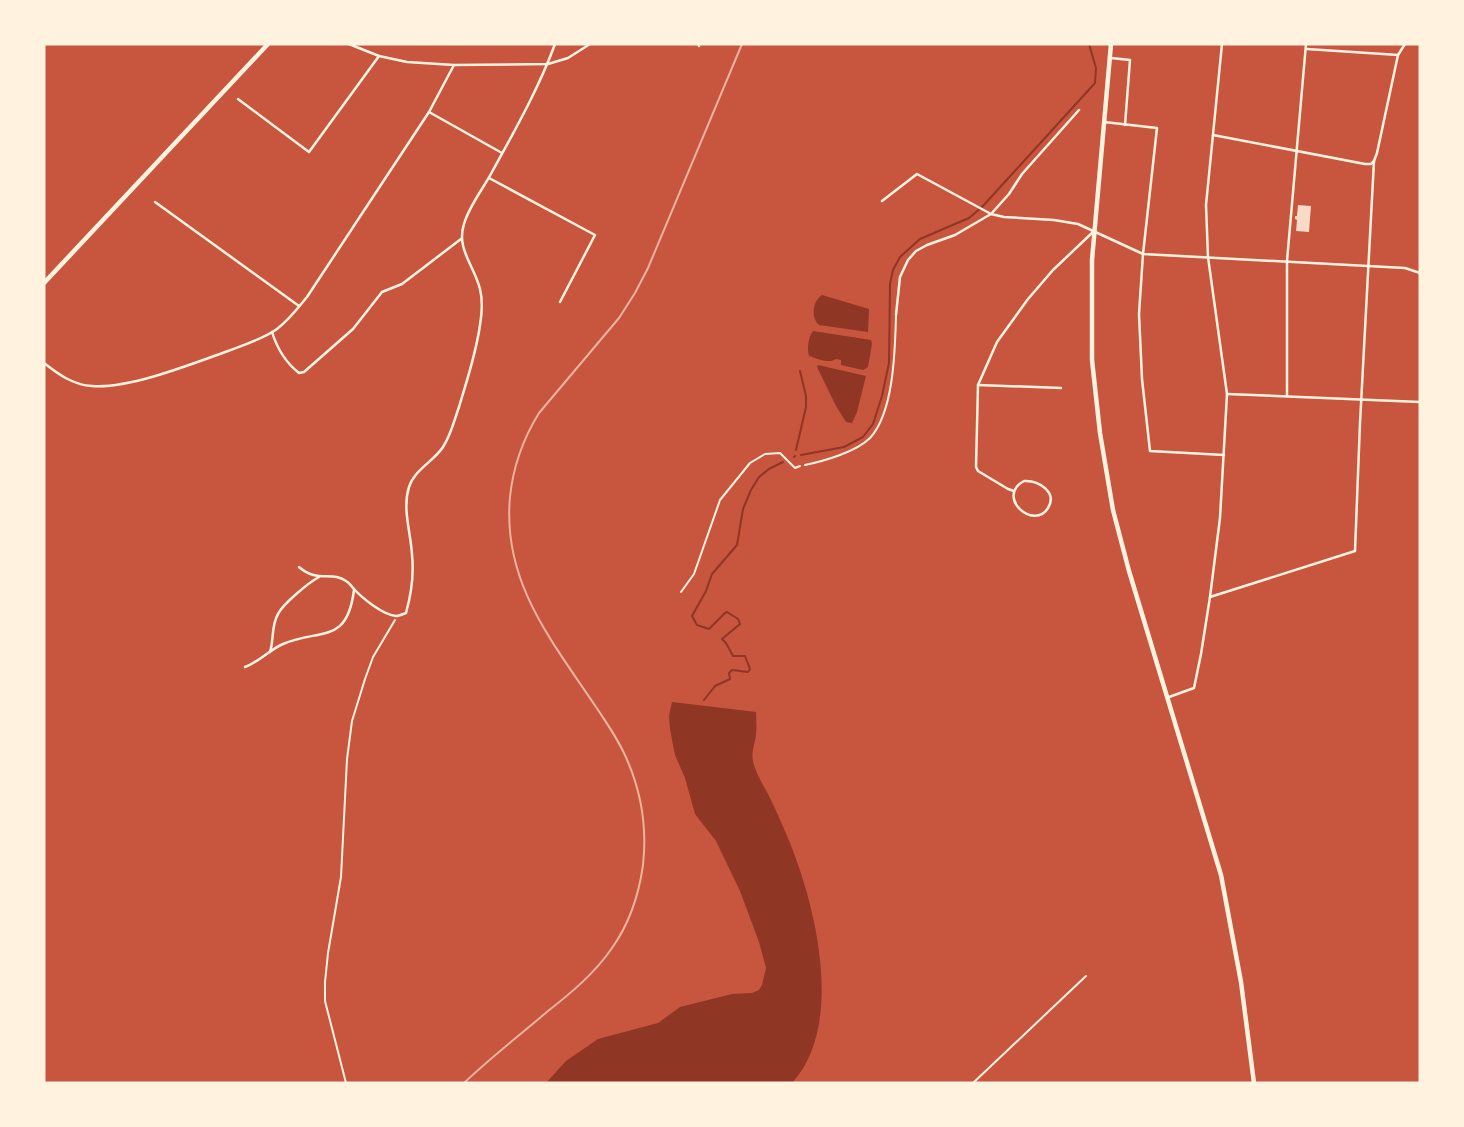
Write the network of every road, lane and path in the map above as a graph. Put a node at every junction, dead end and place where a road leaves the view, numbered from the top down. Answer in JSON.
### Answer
{"nodes":[{"id":1,"x":268,"y":44,"type":"edge"},
{"id":2,"x":349,"y":44,"type":"edge"},
{"id":3,"x":555,"y":44,"type":"edge"},
{"id":4,"x":590,"y":44,"type":"edge"},
{"id":5,"x":1111,"y":44,"type":"edge"},
{"id":6,"x":1222,"y":44,"type":"edge"},
{"id":7,"x":1405,"y":44,"type":"edge"},
{"id":8,"x":1306,"y":46,"type":"edge"},
{"id":9,"x":1398,"y":55,"type":"junction"},
{"id":10,"x":379,"y":56,"type":"junction"},
{"id":11,"x":1109,"y":58,"type":"junction"},
{"id":12,"x":548,"y":64,"type":"junction"},
{"id":13,"x":454,"y":65,"type":"junction"},
{"id":14,"x":238,"y":99,"type":"dead end"},
{"id":15,"x":1079,"y":110,"type":"dead end"},
{"id":16,"x":429,"y":112,"type":"junction"},
{"id":17,"x":1104,"y":122,"type":"junction"},
{"id":18,"x":1125,"y":125,"type":"junction"},
{"id":19,"x":1213,"y":135,"type":"junction"},
{"id":20,"x":1296,"y":151,"type":"junction"},
{"id":21,"x":502,"y":153,"type":"junction"},
{"id":22,"x":1374,"y":161,"type":"junction"},
{"id":23,"x":489,"y":178,"type":"junction"},
{"id":24,"x":881,"y":201,"type":"dead end"},
{"id":25,"x":155,"y":202,"type":"dead end"},
{"id":26,"x":991,"y":214,"type":"junction"},
{"id":27,"x":1094,"y":231,"type":"junction"},
{"id":28,"x":461,"y":239,"type":"junction"},
{"id":29,"x":1143,"y":254,"type":"junction"},
{"id":30,"x":1208,"y":257,"type":"junction"},
{"id":31,"x":1287,"y":261,"type":"junction"},
{"id":32,"x":1368,"y":266,"type":"junction"},
{"id":33,"x":1420,"y":273,"type":"edge"},
{"id":34,"x":44,"y":282,"type":"edge"},
{"id":35,"x":560,"y":302,"type":"dead end"},
{"id":36,"x":299,"y":306,"type":"junction"},
{"id":37,"x":896,"y":315,"type":"joint"},
{"id":38,"x":272,"y":331,"type":"junction"},
{"id":39,"x":44,"y":363,"type":"edge"},
{"id":40,"x":978,"y":385,"type":"junction"},
{"id":41,"x":1061,"y":388,"type":"dead end"},
{"id":42,"x":1227,"y":394,"type":"junction"},
{"id":43,"x":1287,"y":396,"type":"junction"},
{"id":44,"x":1361,"y":400,"type":"junction"},
{"id":45,"x":1420,"y":402,"type":"edge"},
{"id":46,"x":1224,"y":455,"type":"junction"},
{"id":47,"x":805,"y":465,"type":"joint"},
{"id":48,"x":1014,"y":491,"type":"junction"},
{"id":49,"x":299,"y":567,"type":"dead end"},
{"id":50,"x":319,"y":577,"type":"junction"},
{"id":51,"x":354,"y":590,"type":"junction"},
{"id":52,"x":681,"y":592,"type":"dead end"},
{"id":53,"x":1210,"y":597,"type":"junction"},
{"id":54,"x":397,"y":617,"type":"junction"},
{"id":55,"x":269,"y":653,"type":"junction"},
{"id":56,"x":245,"y":667,"type":"dead end"},
{"id":57,"x":1167,"y":698,"type":"junction"},
{"id":58,"x":1086,"y":976,"type":"dead end"},
{"id":59,"x":346,"y":1083,"type":"edge"},
{"id":60,"x":973,"y":1083,"type":"edge"},
{"id":61,"x":1254,"y":1083,"type":"edge"}],
"edges":[{"from":1,"to":34,"type":"main road"},
{"from":2,"to":10,"type":"street"},
{"from":3,"to":12,"type":"street"},
{"from":4,"to":12,"type":"street"},
{"from":5,"to":11,"type":"main road"},
{"from":6,"to":19,"type":"street"},
{"from":7,"to":9,"type":"street"},
{"from":8,"to":9,"type":"street"},
{"from":8,"to":20,"type":"street"},
{"from":9,"to":22,"type":"street"},
{"from":10,"to":13,"type":"street"},
{"from":10,"to":14,"type":"street"},
{"from":11,"to":17,"type":"main road"},
{"from":11,"to":18,"type":"street"},
{"from":12,"to":13,"type":"street"},
{"from":12,"to":21,"type":"street"},
{"from":13,"to":16,"type":"street"},
{"from":15,"to":26,"type":"street"},
{"from":16,"to":21,"type":"street"},
{"from":16,"to":36,"type":"street"},
{"from":17,"to":18,"type":"street"},
{"from":17,"to":27,"type":"main road"},
{"from":18,"to":29,"type":"street"},
{"from":19,"to":20,"type":"street"},
{"from":19,"to":30,"type":"street"},
{"from":20,"to":22,"type":"street"},
{"from":20,"to":31,"type":"street"},
{"from":21,"to":23,"type":"street"},
{"from":22,"to":32,"type":"street"},
{"from":23,"to":28,"type":"street"},
{"from":23,"to":35,"type":"street"},
{"from":24,"to":26,"type":"street"},
{"from":25,"to":36,"type":"street"},
{"from":26,"to":27,"type":"street"},
{"from":26,"to":37,"type":"street"},
{"from":27,"to":29,"type":"street"},
{"from":27,"to":40,"type":"street"},
{"from":27,"to":57,"type":"main road"},
{"from":28,"to":38,"type":"street"},
{"from":28,"to":54,"type":"street"},
{"from":29,"to":30,"type":"street"},
{"from":29,"to":46,"type":"street"},
{"from":30,"to":31,"type":"street"},
{"from":30,"to":42,"type":"street"},
{"from":31,"to":32,"type":"street"},
{"from":31,"to":43,"type":"street"},
{"from":32,"to":33,"type":"street"},
{"from":32,"to":44,"type":"street"},
{"from":36,"to":38,"type":"street"},
{"from":37,"to":47,"type":"lane"},
{"from":38,"to":39,"type":"street"},
{"from":40,"to":41,"type":"street"},
{"from":40,"to":48,"type":"street"},
{"from":42,"to":43,"type":"street"},
{"from":42,"to":46,"type":"street"},
{"from":43,"to":44,"type":"street"},
{"from":44,"to":45,"type":"street"},
{"from":44,"to":53,"type":"street"},
{"from":46,"to":53,"type":"street"},
{"from":47,"to":52,"type":"path"},
{"from":48,"to":48,"type":"street"},
{"from":49,"to":50,"type":"street"},
{"from":50,"to":51,"type":"street"},
{"from":50,"to":55,"type":"street"},
{"from":51,"to":54,"type":"street"},
{"from":51,"to":55,"type":"street"},
{"from":53,"to":57,"type":"street"},
{"from":54,"to":59,"type":"path"},
{"from":55,"to":56,"type":"street"},
{"from":57,"to":61,"type":"main road"},
{"from":58,"to":60,"type":"path"}]}
